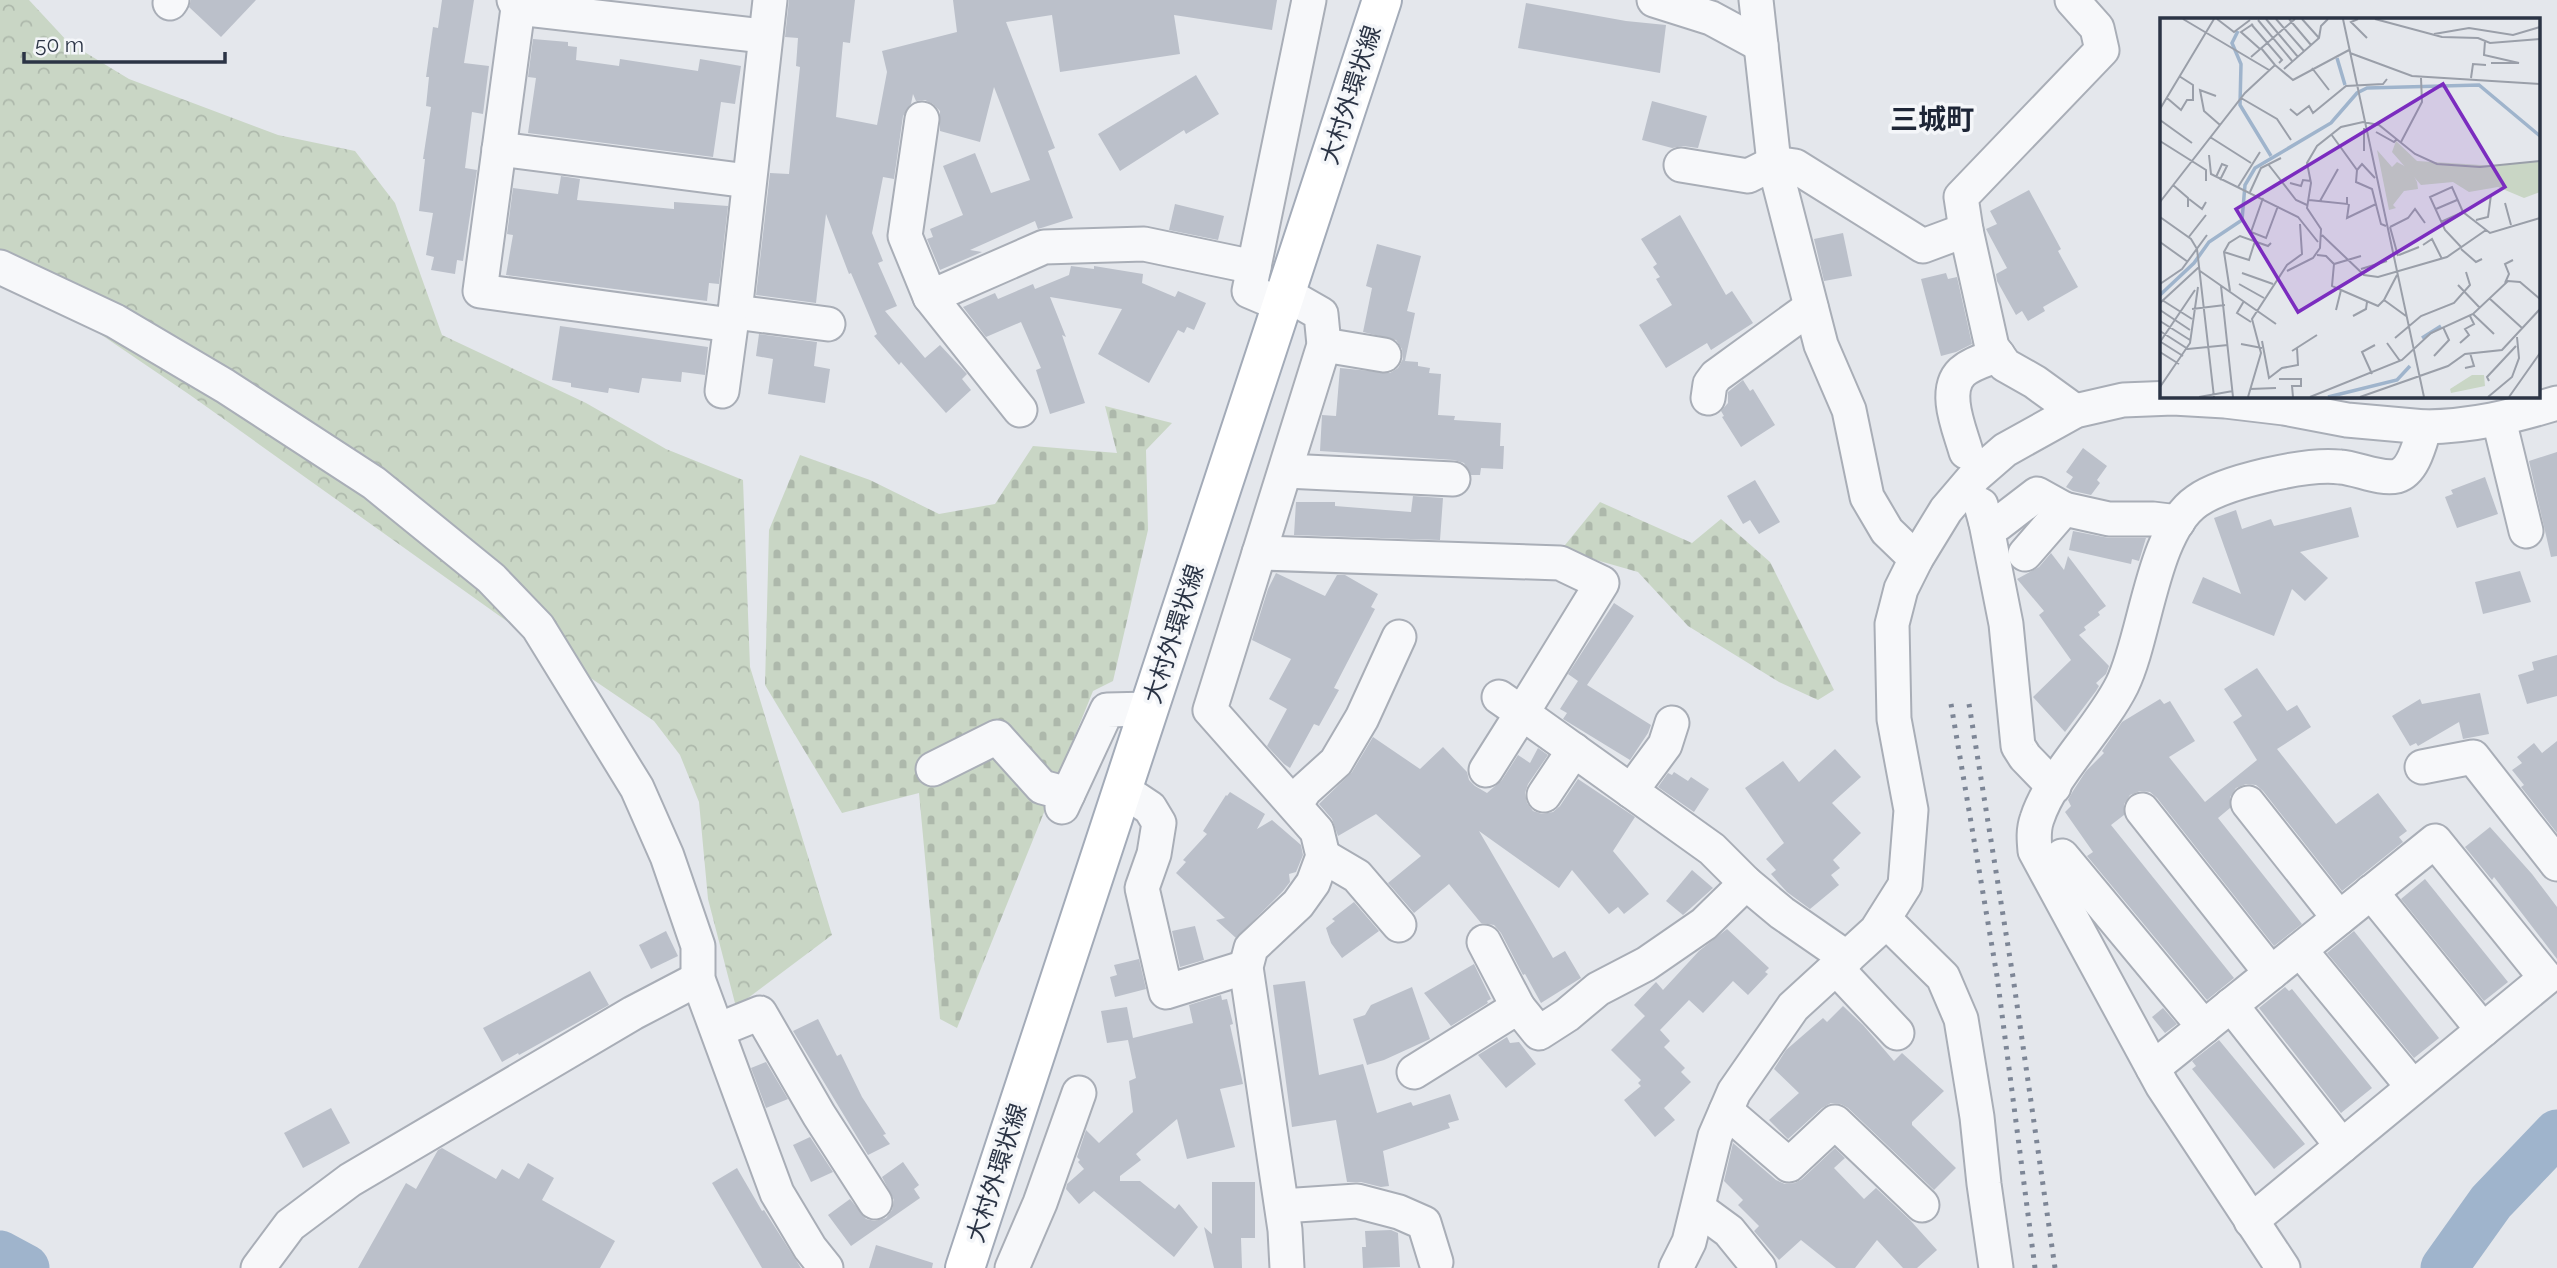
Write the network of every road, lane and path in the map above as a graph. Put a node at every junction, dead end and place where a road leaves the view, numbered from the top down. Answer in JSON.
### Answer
{"nodes":[{"id":1,"x":770,"y":0,"type":"edge"},
{"id":2,"x":1309,"y":0,"type":"edge"},
{"id":3,"x":1382,"y":0,"type":"edge"},
{"id":4,"x":1654,"y":0,"type":"edge"},
{"id":5,"x":1756,"y":0,"type":"edge"},
{"id":6,"x":2072,"y":0,"type":"edge"},
{"id":7,"x":516,"y":4,"type":"edge"},
{"id":8,"x":764,"y":36,"type":"junction"},
{"id":9,"x":1761,"y":45,"type":"junction"},
{"id":10,"x":922,"y":119,"type":"dead end"},
{"id":11,"x":499,"y":149,"type":"junction"},
{"id":12,"x":1774,"y":163,"type":"junction"},
{"id":13,"x":1681,"y":165,"type":"dead end"},
{"id":14,"x":748,"y":181,"type":"junction"},
{"id":15,"x":1966,"y":230,"type":"junction"},
{"id":16,"x":0,"y":267,"type":"edge"},
{"id":17,"x":1254,"y":267,"type":"junction"},
{"id":18,"x":930,"y":297,"type":"junction"},
{"id":19,"x":1284,"y":299,"type":"junction"},
{"id":20,"x":1811,"y":307,"type":"junction"},
{"id":21,"x":733,"y":319,"type":"junction"},
{"id":22,"x":828,"y":324,"type":"dead end"},
{"id":23,"x":1324,"y":345,"type":"junction"},
{"id":24,"x":1384,"y":355,"type":"dead end"},
{"id":25,"x":1998,"y":355,"type":"junction"},
{"id":26,"x":722,"y":391,"type":"dead end"},
{"id":27,"x":1708,"y":398,"type":"dead end"},
{"id":28,"x":2557,"y":403,"type":"edge"},
{"id":29,"x":1020,"y":410,"type":"dead end"},
{"id":30,"x":2075,"y":411,"type":"junction"},
{"id":31,"x":2499,"y":420,"type":"junction"},
{"id":32,"x":2425,"y":427,"type":"junction"},
{"id":33,"x":1966,"y":452,"type":"dead end"},
{"id":34,"x":1286,"y":471,"type":"junction"},
{"id":35,"x":1452,"y":479,"type":"dead end"},
{"id":36,"x":2064,"y":509,"type":"junction"},
{"id":37,"x":2178,"y":522,"type":"junction"},
{"id":38,"x":2526,"y":531,"type":"dead end"},
{"id":39,"x":1259,"y":553,"type":"junction"},
{"id":40,"x":2025,"y":554,"type":"dead end"},
{"id":41,"x":1916,"y":559,"type":"junction"},
{"id":42,"x":1399,"y":637,"type":"dead end"},
{"id":43,"x":1511,"y":705,"type":"junction"},
{"id":44,"x":1149,"y":709,"type":"junction"},
{"id":45,"x":1672,"y":723,"type":"dead end"},
{"id":46,"x":1574,"y":750,"type":"junction"},
{"id":47,"x":2422,"y":767,"type":"dead end"},
{"id":48,"x":933,"y":769,"type":"dead end"},
{"id":49,"x":1486,"y":770,"type":"dead end"},
{"id":50,"x":2054,"y":787,"type":"junction"},
{"id":51,"x":1123,"y":790,"type":"junction"},
{"id":52,"x":1631,"y":791,"type":"junction"},
{"id":53,"x":1544,"y":794,"type":"dead end"},
{"id":54,"x":2248,"y":803,"type":"dead end"},
{"id":55,"x":1295,"y":805,"type":"junction"},
{"id":56,"x":2142,"y":810,"type":"dead end"},
{"id":57,"x":1323,"y":856,"type":"junction"},
{"id":58,"x":2062,"y":856,"type":"junction"},
{"id":59,"x":2557,"y":864,"type":"edge"},
{"id":60,"x":1746,"y":883,"type":"junction"},
{"id":61,"x":2371,"y":892,"type":"junction"},
{"id":62,"x":2339,"y":918,"type":"junction"},
{"id":63,"x":1884,"y":919,"type":"junction"},
{"id":64,"x":1399,"y":925,"type":"dead end"},
{"id":65,"x":1484,"y":942,"type":"dead end"},
{"id":66,"x":2300,"y":950,"type":"junction"},
{"id":67,"x":1841,"y":963,"type":"junction"},
{"id":68,"x":1246,"y":967,"type":"junction"},
{"id":69,"x":2271,"y":973,"type":"junction"},
{"id":70,"x":698,"y":979,"type":"junction"},
{"id":71,"x":2231,"y":1005,"type":"junction"},
{"id":72,"x":1518,"y":1007,"type":"junction"},
{"id":73,"x":2204,"y":1027,"type":"junction"},
{"id":74,"x":718,"y":1030,"type":"junction"},
{"id":75,"x":2483,"y":1030,"type":"junction"},
{"id":76,"x":1897,"y":1033,"type":"dead end"},
{"id":77,"x":2153,"y":1068,"type":"junction"},
{"id":78,"x":1414,"y":1071,"type":"dead end"},
{"id":79,"x":2413,"y":1087,"type":"junction"},
{"id":80,"x":1079,"y":1093,"type":"dead end"},
{"id":81,"x":1726,"y":1111,"type":"junction"},
{"id":82,"x":2343,"y":1146,"type":"junction"},
{"id":83,"x":875,"y":1202,"type":"dead end"},
{"id":84,"x":1922,"y":1205,"type":"dead end"},
{"id":85,"x":1282,"y":1206,"type":"junction"},
{"id":86,"x":1699,"y":1209,"type":"junction"},
{"id":87,"x":2252,"y":1221,"type":"junction"},
{"id":88,"x":1438,"y":1261,"type":"edge"},
{"id":89,"x":258,"y":1268,"type":"edge"},
{"id":90,"x":826,"y":1268,"type":"edge"},
{"id":91,"x":965,"y":1268,"type":"edge"},
{"id":92,"x":1012,"y":1268,"type":"edge"},
{"id":93,"x":1287,"y":1268,"type":"edge"},
{"id":94,"x":1676,"y":1268,"type":"edge"},
{"id":95,"x":1759,"y":1268,"type":"edge"},
{"id":96,"x":1996,"y":1268,"type":"edge"},
{"id":97,"x":2283,"y":1268,"type":"edge"}],
"edges":[{"from":1,"to":8,"type":"street"},
{"from":2,"to":17,"type":"street"},
{"from":3,"to":19,"type":"main road","name":"大村外環状線"},
{"from":4,"to":9,"type":"street"},
{"from":5,"to":9,"type":"street"},
{"from":6,"to":15,"type":"street"},
{"from":7,"to":8,"type":"street"},
{"from":7,"to":11,"type":"street"},
{"from":8,"to":14,"type":"street"},
{"from":9,"to":12,"type":"street"},
{"from":10,"to":18,"type":"street"},
{"from":11,"to":14,"type":"street"},
{"from":11,"to":21,"type":"street"},
{"from":12,"to":13,"type":"street"},
{"from":12,"to":15,"type":"street"},
{"from":12,"to":20,"type":"street"},
{"from":14,"to":21,"type":"street"},
{"from":15,"to":25,"type":"street"},
{"from":16,"to":70,"type":"street"},
{"from":17,"to":18,"type":"street"},
{"from":17,"to":19,"type":"street"},
{"from":18,"to":29,"type":"street"},
{"from":19,"to":23,"type":"street"},
{"from":19,"to":44,"type":"main road","name":"大村外環状線"},
{"from":20,"to":27,"type":"street"},
{"from":20,"to":41,"type":"street"},
{"from":21,"to":22,"type":"street"},
{"from":21,"to":26,"type":"street"},
{"from":23,"to":24,"type":"street"},
{"from":23,"to":34,"type":"street"},
{"from":25,"to":30,"type":"street"},
{"from":25,"to":33,"type":"street"},
{"from":28,"to":31,"type":"street"},
{"from":30,"to":32,"type":"street"},
{"from":30,"to":41,"type":"street"},
{"from":31,"to":32,"type":"street"},
{"from":31,"to":38,"type":"street"},
{"from":32,"to":37,"type":"street"},
{"from":34,"to":35,"type":"street"},
{"from":34,"to":39,"type":"street"},
{"from":36,"to":37,"type":"street"},
{"from":36,"to":40,"type":"street"},
{"from":36,"to":50,"type":"street"},
{"from":37,"to":50,"type":"street"},
{"from":39,"to":43,"type":"street"},
{"from":39,"to":55,"type":"street"},
{"from":41,"to":63,"type":"street"},
{"from":42,"to":55,"type":"street"},
{"from":43,"to":46,"type":"street"},
{"from":43,"to":49,"type":"street"},
{"from":44,"to":48,"type":"street"},
{"from":44,"to":51,"type":"main road","name":"大村外環状線"},
{"from":45,"to":52,"type":"street"},
{"from":46,"to":52,"type":"street"},
{"from":46,"to":53,"type":"street"},
{"from":47,"to":59,"type":"street"},
{"from":50,"to":58,"type":"street"},
{"from":51,"to":68,"type":"street"},
{"from":51,"to":91,"type":"main road","name":"大村外環状線"},
{"from":52,"to":60,"type":"street"},
{"from":54,"to":62,"type":"street"},
{"from":55,"to":57,"type":"street"},
{"from":56,"to":69,"type":"street"},
{"from":57,"to":64,"type":"street"},
{"from":57,"to":68,"type":"street"},
{"from":58,"to":73,"type":"street"},
{"from":58,"to":77,"type":"street"},
{"from":60,"to":67,"type":"street"},
{"from":60,"to":72,"type":"street"},
{"from":61,"to":62,"type":"street"},
{"from":61,"to":75,"type":"street"},
{"from":61,"to":75,"type":"street"},
{"from":62,"to":66,"type":"street"},
{"from":63,"to":67,"type":"street"},
{"from":63,"to":96,"type":"street"},
{"from":65,"to":72,"type":"street"},
{"from":66,"to":69,"type":"street"},
{"from":66,"to":79,"type":"street"},
{"from":67,"to":76,"type":"street"},
{"from":67,"to":81,"type":"street"},
{"from":68,"to":85,"type":"street"},
{"from":69,"to":71,"type":"street"},
{"from":70,"to":74,"type":"street"},
{"from":70,"to":89,"type":"street"},
{"from":71,"to":73,"type":"street"},
{"from":71,"to":82,"type":"street"},
{"from":72,"to":78,"type":"street"},
{"from":73,"to":77,"type":"street"},
{"from":74,"to":83,"type":"street"},
{"from":74,"to":90,"type":"street"},
{"from":75,"to":79,"type":"street"},
{"from":77,"to":87,"type":"street"},
{"from":79,"to":82,"type":"street"},
{"from":80,"to":92,"type":"street"},
{"from":81,"to":84,"type":"street"},
{"from":81,"to":86,"type":"street"},
{"from":82,"to":87,"type":"street"},
{"from":85,"to":88,"type":"street"},
{"from":85,"to":93,"type":"street"},
{"from":86,"to":94,"type":"street"},
{"from":86,"to":95,"type":"street"},
{"from":87,"to":97,"type":"street"}]}
